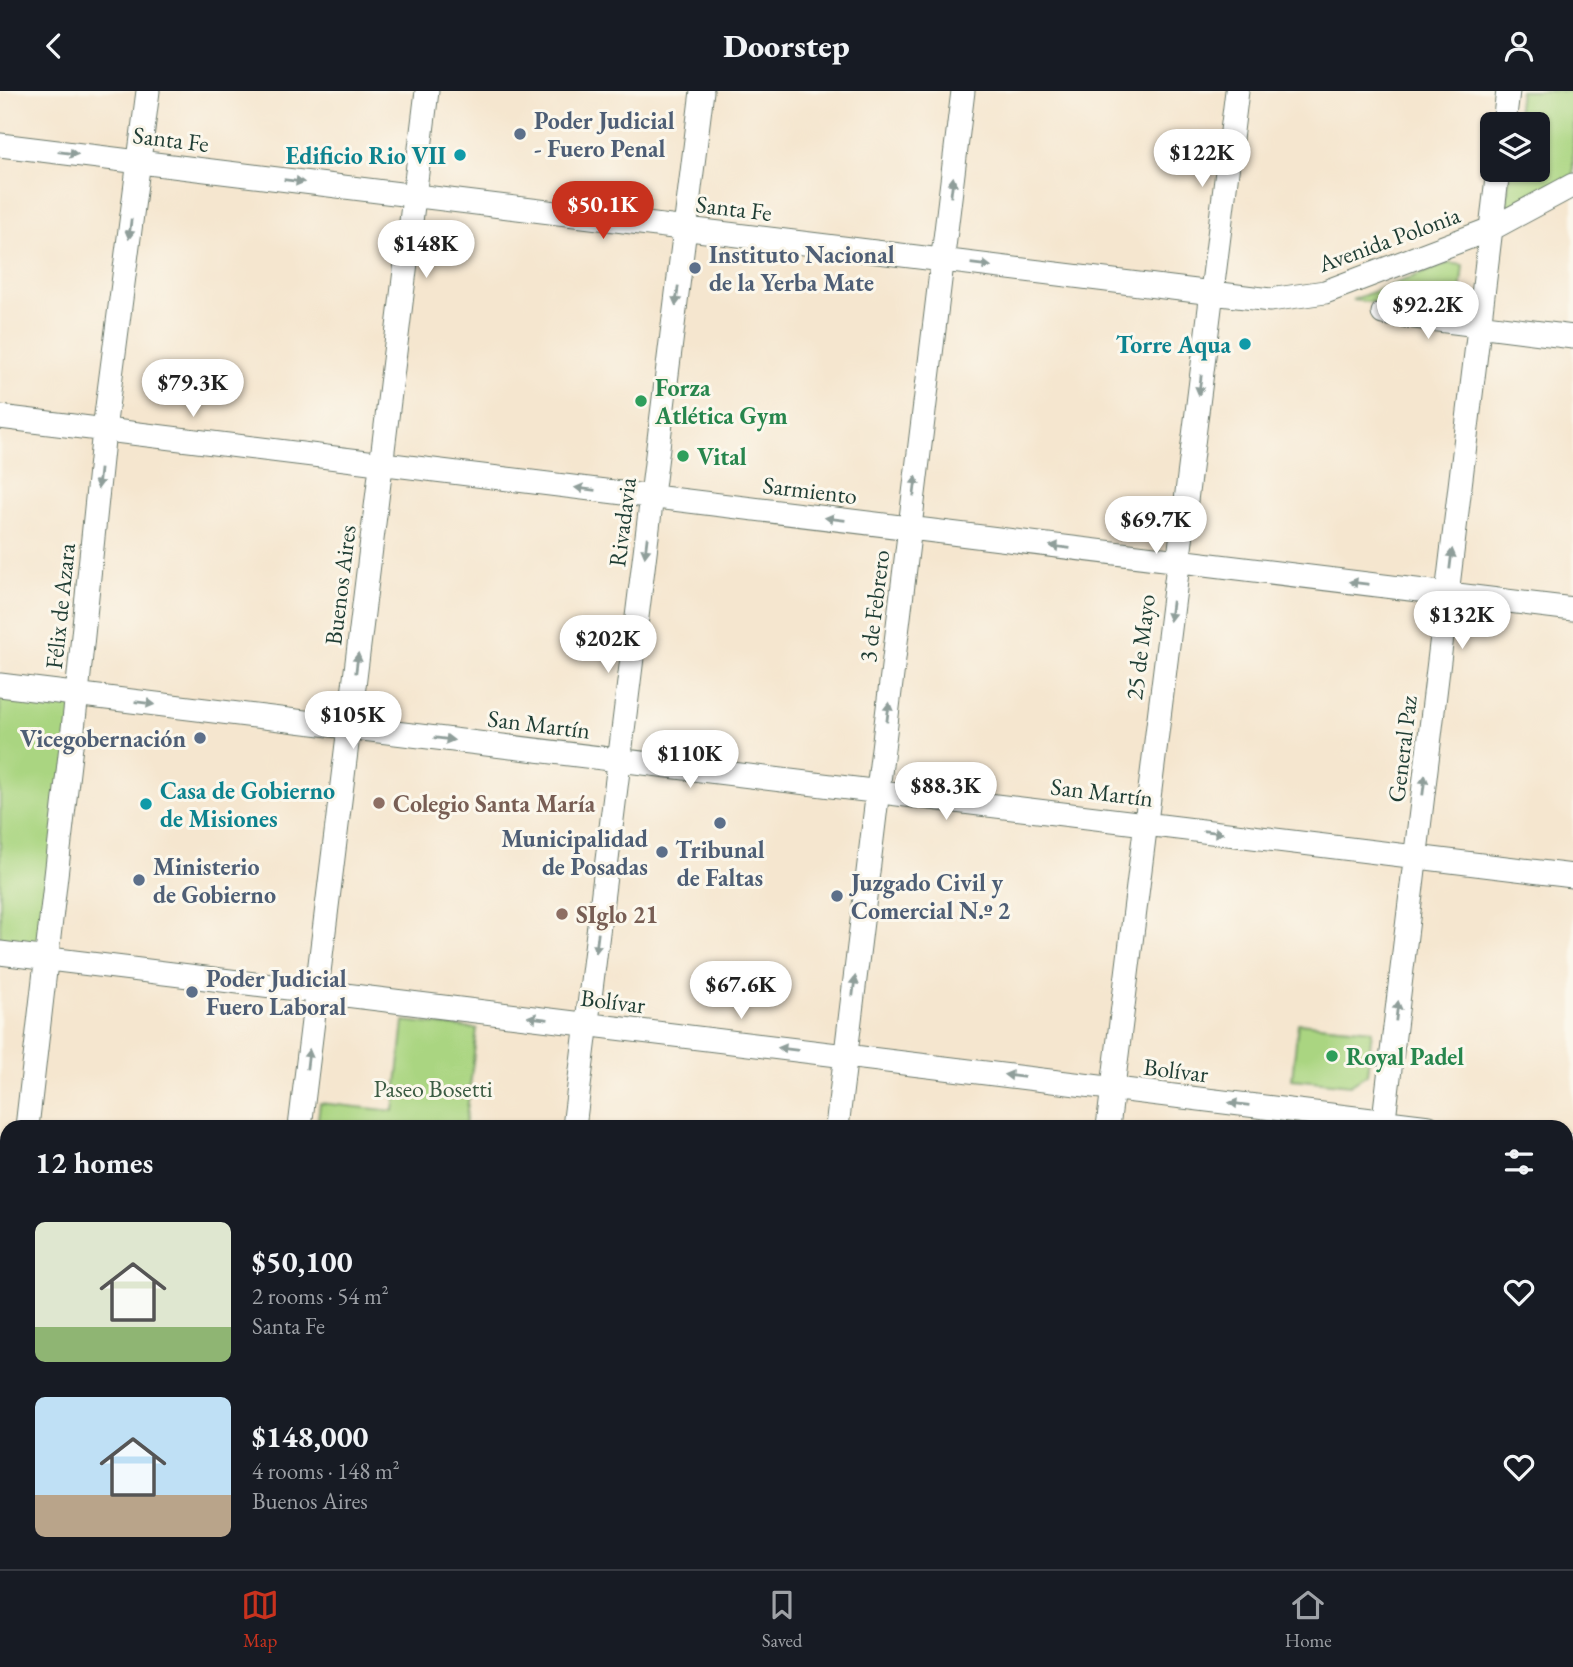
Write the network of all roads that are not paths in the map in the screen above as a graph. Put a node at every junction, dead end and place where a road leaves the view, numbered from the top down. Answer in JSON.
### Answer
{"nodes":[{"id":1,"x":148,"y":91,"type":"edge"},
{"id":2,"x":427,"y":91,"type":"edge"},
{"id":3,"x":702,"y":91,"type":"edge"},
{"id":4,"x":963,"y":91,"type":"edge"},
{"id":5,"x":1237,"y":91,"type":"edge"},
{"id":6,"x":1508,"y":91,"type":"edge"},
{"id":7,"x":1505,"y":112,"type":"edge"},
{"id":8,"x":0,"y":145,"type":"edge"},
{"id":9,"x":139,"y":162,"type":"junction"},
{"id":10,"x":1497,"y":182,"type":"edge"},
{"id":11,"x":1573,"y":185,"type":"edge"},
{"id":12,"x":414,"y":196,"type":"junction"},
{"id":13,"x":685,"y":229,"type":"junction"},
{"id":14,"x":1491,"y":229,"type":"junction"},
{"id":15,"x":943,"y":260,"type":"junction"},
{"id":16,"x":1212,"y":293,"type":"junction"},
{"id":17,"x":1383,"y":313,"type":"dead end"},
{"id":18,"x":1480,"y":326,"type":"junction"},
{"id":19,"x":1573,"y":337,"type":"edge"},
{"id":20,"x":0,"y":417,"type":"edge"},
{"id":21,"x":104,"y":430,"type":"junction"},
{"id":22,"x":382,"y":464,"type":"junction"},
{"id":23,"x":652,"y":497,"type":"junction"},
{"id":24,"x":910,"y":529,"type":"junction"},
{"id":25,"x":1177,"y":561,"type":"junction"},
{"id":26,"x":1447,"y":594,"type":"junction"},
{"id":27,"x":1573,"y":609,"type":"edge"},
{"id":28,"x":0,"y":684,"type":"edge"},
{"id":29,"x":78,"y":694,"type":"junction"},
{"id":30,"x":349,"y":728,"type":"junction"},
{"id":31,"x":620,"y":759,"type":"junction"},
{"id":32,"x":878,"y":792,"type":"junction"},
{"id":33,"x":1145,"y":824,"type":"junction"},
{"id":34,"x":1415,"y":857,"type":"junction"},
{"id":35,"x":1573,"y":876,"type":"edge"},
{"id":36,"x":0,"y":953,"type":"edge"},
{"id":37,"x":48,"y":959,"type":"junction"},
{"id":38,"x":317,"y":992,"type":"junction"},
{"id":39,"x":587,"y":1024,"type":"junction"},
{"id":40,"x":846,"y":1056,"type":"junction"},
{"id":41,"x":1112,"y":1088,"type":"junction"},
{"id":42,"x":28,"y":1120,"type":"edge"},
{"id":43,"x":301,"y":1120,"type":"edge"},
{"id":44,"x":575,"y":1120,"type":"edge"},
{"id":45,"x":838,"y":1120,"type":"edge"},
{"id":46,"x":1109,"y":1120,"type":"edge"},
{"id":47,"x":1353,"y":1120,"type":"edge"},
{"id":48,"x":1383,"y":1120,"type":"edge"}],
"edges":[{"from":1,"to":9,"type":"street","name":"Félix de Azara"},
{"from":2,"to":12,"type":"street","name":"Buenos Aires"},
{"from":3,"to":13,"type":"street","name":"Rivadavia"},
{"from":15,"to":4,"type":"street","name":"3 de Febrero","one_way":true},
{"from":5,"to":16,"type":"street","name":"25 de Mayo"},
{"from":6,"to":7,"type":"street"},
{"from":8,"to":9,"type":"street","name":"Santa Fe","one_way":true},
{"from":9,"to":12,"type":"street","name":"Santa Fe","one_way":true},
{"from":9,"to":21,"type":"street","name":"Félix de Azara","one_way":true},
{"from":10,"to":14,"type":"street","name":"General Paz"},
{"from":11,"to":14,"type":"street","name":"Avenida Polonia"},
{"from":12,"to":13,"type":"street","name":"Santa Fe"},
{"from":12,"to":22,"type":"street","name":"Buenos Aires"},
{"from":13,"to":15,"type":"street","name":"Santa Fe"},
{"from":13,"to":23,"type":"street","name":"Rivadavia","one_way":true},
{"from":14,"to":16,"type":"street","name":"Avenida Polonia"},
{"from":14,"to":18,"type":"street","name":"General Paz"},
{"from":15,"to":16,"type":"street","name":"Santa Fe","one_way":true},
{"from":24,"to":15,"type":"street","name":"3 de Febrero","one_way":true},
{"from":16,"to":25,"type":"street","name":"25 de Mayo","one_way":true},
{"from":17,"to":18,"type":"street"},
{"from":18,"to":19,"type":"street"},
{"from":26,"to":18,"type":"street","name":"General Paz","one_way":true},
{"from":20,"to":21,"type":"street","name":"Sarmiento"},
{"from":21,"to":22,"type":"street","name":"Sarmiento"},
{"from":21,"to":29,"type":"street","name":"Félix de Azara","one_way":true},
{"from":23,"to":22,"type":"street","name":"Sarmiento","one_way":true},
{"from":30,"to":22,"type":"street","name":"Buenos Aires","one_way":true},
{"from":24,"to":23,"type":"street","name":"Sarmiento","one_way":true},
{"from":23,"to":31,"type":"street","name":"Rivadavia","one_way":true},
{"from":25,"to":24,"type":"street","name":"Sarmiento","one_way":true},
{"from":32,"to":24,"type":"street","name":"3 de Febrero","one_way":true},
{"from":26,"to":25,"type":"street","name":"Sarmiento","one_way":true},
{"from":25,"to":33,"type":"street","name":"25 de Mayo","one_way":true},
{"from":26,"to":27,"type":"street","name":"Sarmiento"},
{"from":34,"to":26,"type":"street","name":"General Paz","one_way":true},
{"from":28,"to":29,"type":"street","name":"San Martín"},
{"from":29,"to":30,"type":"street","name":"San Martín","one_way":true},
{"from":29,"to":37,"type":"street","name":"Félix de Azara"},
{"from":30,"to":31,"type":"street","name":"San Martín","one_way":true},
{"from":30,"to":38,"type":"street","name":"Buenos Aires"},
{"from":31,"to":32,"type":"street","name":"San Martín"},
{"from":31,"to":39,"type":"street","name":"Rivadavia","one_way":true},
{"from":32,"to":33,"type":"street","name":"San Martín"},
{"from":40,"to":32,"type":"street","name":"3 de Febrero","one_way":true},
{"from":33,"to":34,"type":"street","name":"San Martín","one_way":true},
{"from":33,"to":41,"type":"street","name":"25 de Mayo"},
{"from":34,"to":35,"type":"street","name":"San Martín"},
{"from":48,"to":34,"type":"street","name":"General Paz","one_way":true},
{"from":36,"to":37,"type":"street","name":"Bolívar"},
{"from":37,"to":38,"type":"street","name":"Bolívar"},
{"from":37,"to":42,"type":"street","name":"Félix de Azara"},
{"from":39,"to":38,"type":"street","name":"Bolívar","one_way":true},
{"from":43,"to":38,"type":"street","name":"Buenos Aires","one_way":true},
{"from":40,"to":39,"type":"street","name":"Bolívar","one_way":true},
{"from":39,"to":44,"type":"street","name":"Rivadavia"},
{"from":41,"to":40,"type":"street","name":"Bolívar","one_way":true},
{"from":40,"to":45,"type":"street","name":"3 de Febrero"},
{"from":41,"to":46,"type":"street","name":"25 de Mayo"},
{"from":47,"to":41,"type":"street","name":"Bolívar","one_way":true}]}
